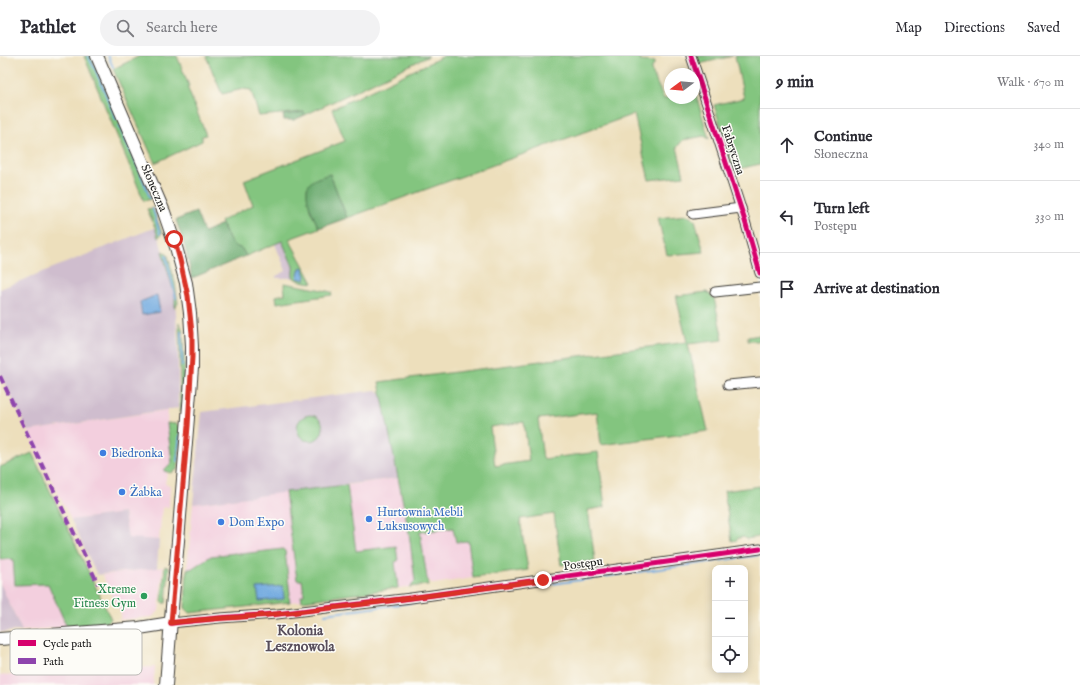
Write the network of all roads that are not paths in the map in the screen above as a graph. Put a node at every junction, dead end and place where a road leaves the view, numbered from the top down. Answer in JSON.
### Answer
{"nodes":[{"id":1,"x":97,"y":56,"type":"edge"},
{"id":2,"x":691,"y":56,"type":"edge"},
{"id":3,"x":741,"y":208,"type":"junction"},
{"id":4,"x":693,"y":214,"type":"dead end"},
{"id":5,"x":760,"y":273,"type":"edge"},
{"id":6,"x":760,"y":287,"type":"edge"},
{"id":7,"x":715,"y":292,"type":"dead end"},
{"id":8,"x":760,"y":382,"type":"edge"},
{"id":9,"x":728,"y":385,"type":"dead end"},
{"id":10,"x":760,"y":549,"type":"edge"},
{"id":11,"x":171,"y":623,"type":"junction"},
{"id":12,"x":130,"y":629,"type":"edge"},
{"id":13,"x":10,"y":638,"type":"edge"},
{"id":14,"x":0,"y":639,"type":"edge"},
{"id":15,"x":166,"y":685,"type":"edge"}],
"edges":[{"from":1,"to":11,"type":"main road","name":"Słoneczna"},
{"from":2,"to":3,"type":"street","name":"Fabryczna"},
{"from":3,"to":4,"type":"street"},
{"from":3,"to":5,"type":"street","name":"Fabryczna"},
{"from":6,"to":7,"type":"street"},
{"from":8,"to":9,"type":"street"},
{"from":10,"to":11,"type":"street","name":"Postępu"},
{"from":11,"to":12,"type":"main road","name":"Postępu"},
{"from":11,"to":15,"type":"main road","name":"Słoneczna"},
{"from":13,"to":14,"type":"main road","name":"Postępu"}]}
